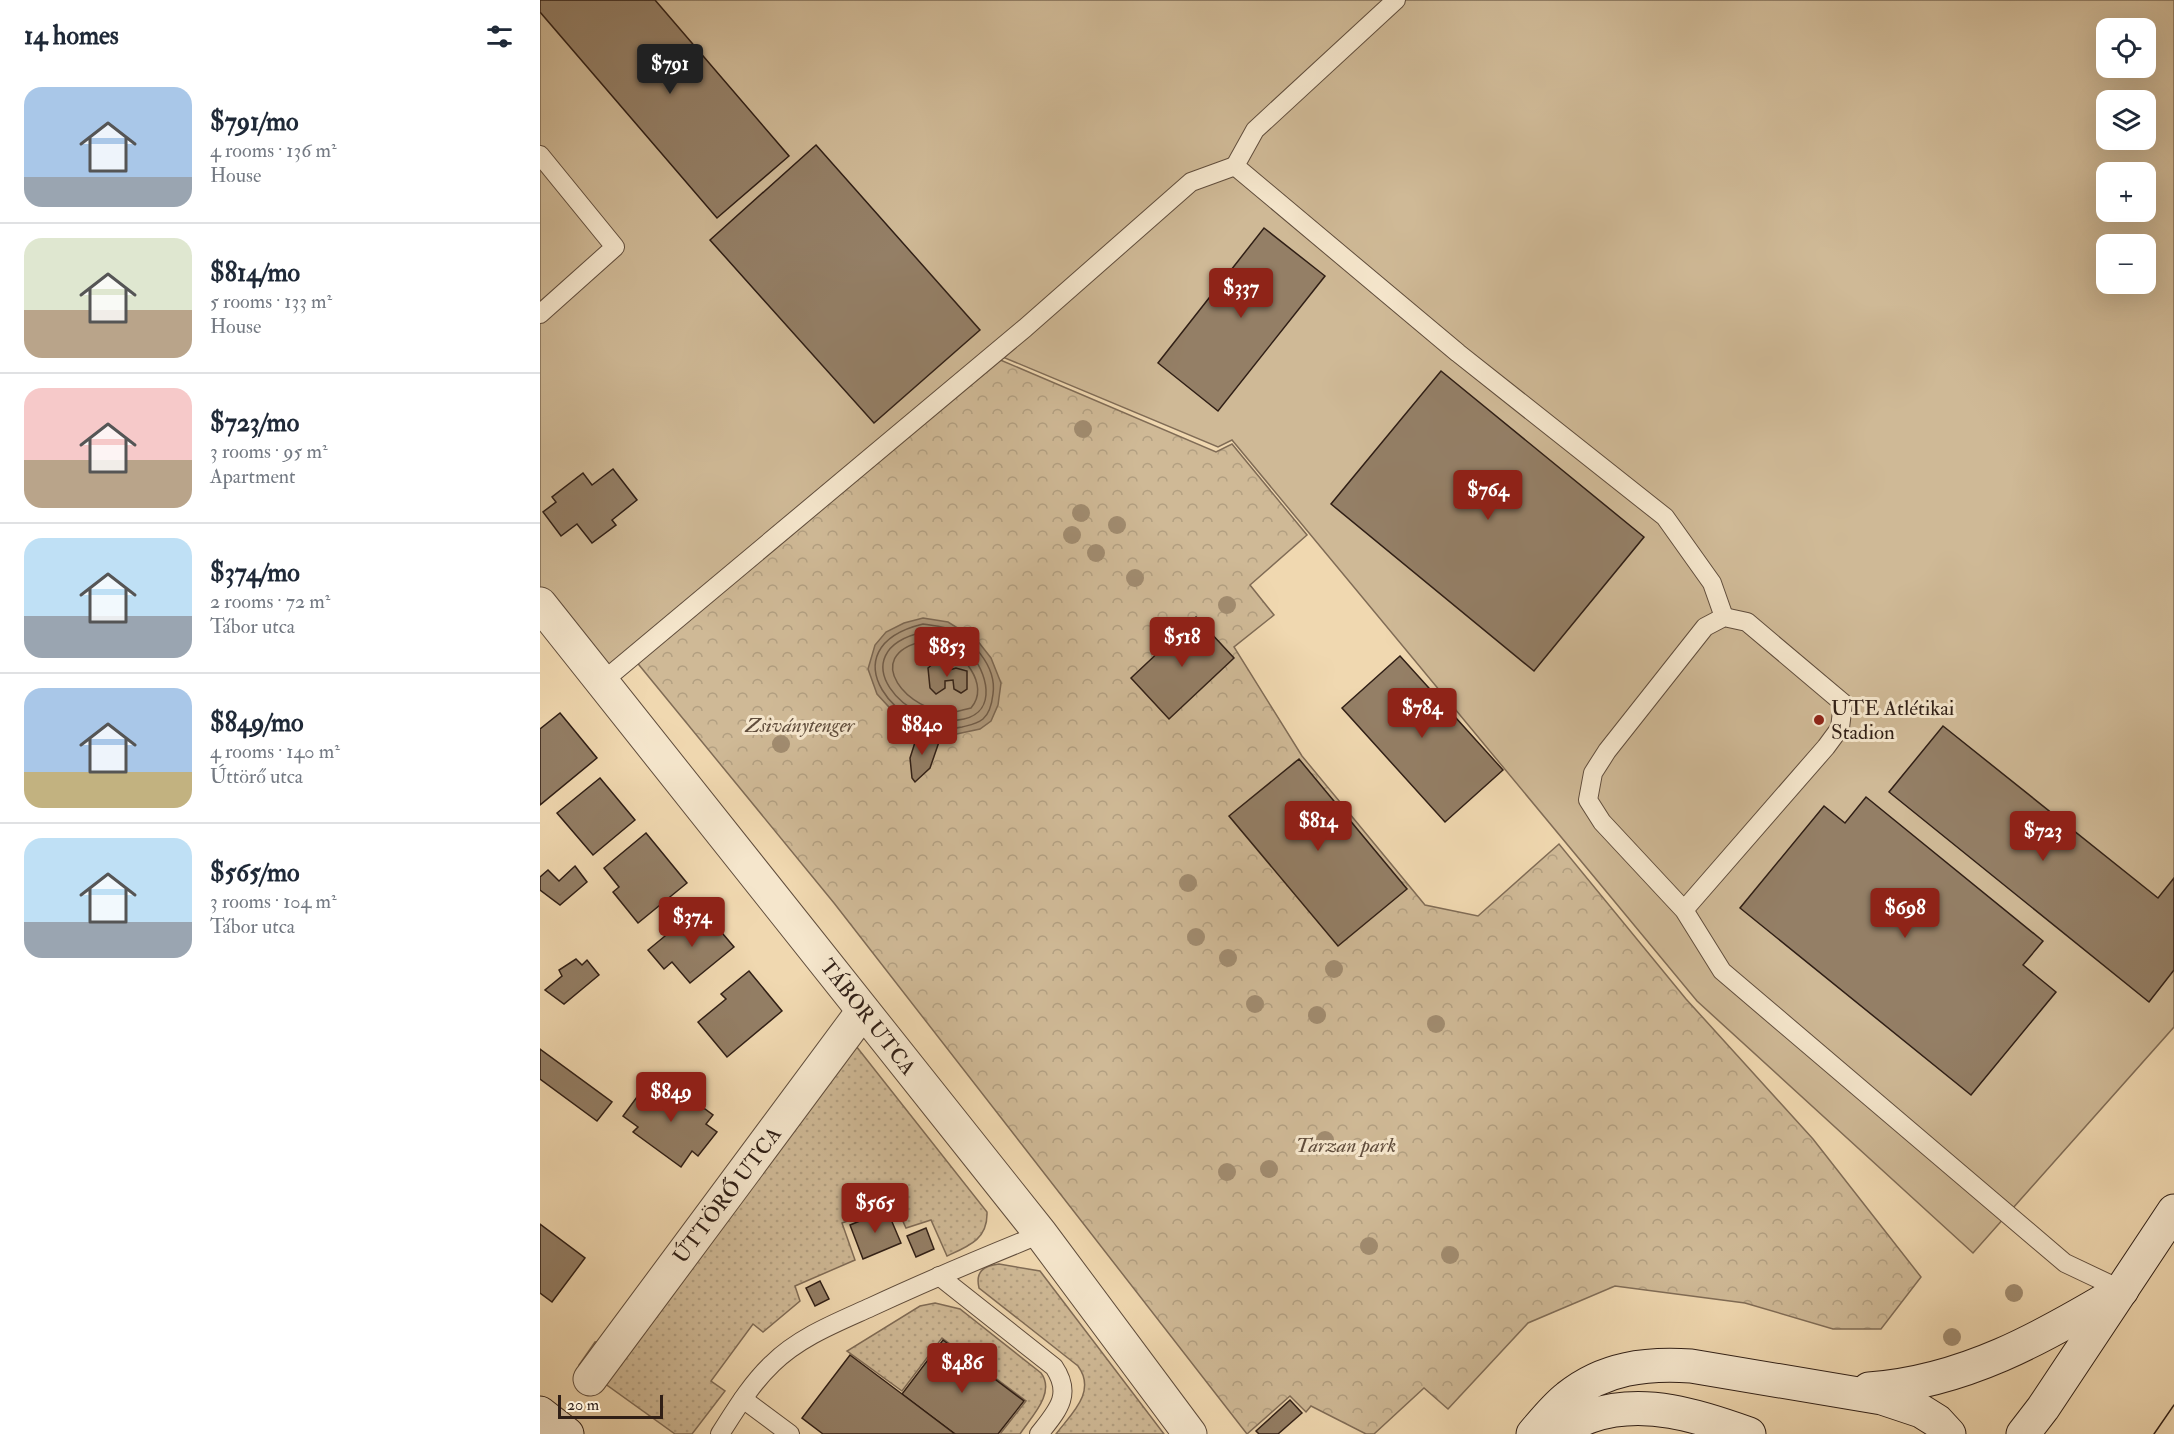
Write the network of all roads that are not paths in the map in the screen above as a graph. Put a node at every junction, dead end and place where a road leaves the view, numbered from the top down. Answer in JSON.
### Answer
{"nodes":[{"id":1,"x":1396,"y":0,"type":"edge"},
{"id":2,"x":540,"y":156,"type":"edge"},
{"id":3,"x":1235,"y":166,"type":"junction"},
{"id":4,"x":540,"y":314,"type":"edge"},
{"id":5,"x":1724,"y":616,"type":"junction"},
{"id":6,"x":545,"y":623,"type":"edge"},
{"id":7,"x":602,"y":682,"type":"junction"},
{"id":8,"x":1684,"y":910,"type":"junction"},
{"id":9,"x":863,"y":1011,"type":"junction"},
{"id":10,"x":2174,"y":1211,"type":"edge"},
{"id":11,"x":1041,"y":1234,"type":"junction"},
{"id":12,"x":939,"y":1276,"type":"junction"},
{"id":13,"x":2122,"y":1290,"type":"junction"},
{"id":14,"x":590,"y":1379,"type":"dead end"},
{"id":15,"x":1847,"y":1391,"type":"junction"},
{"id":16,"x":742,"y":1399,"type":"junction"},
{"id":17,"x":540,"y":1413,"type":"edge"},
{"id":18,"x":567,"y":1434,"type":"edge"},
{"id":19,"x":720,"y":1434,"type":"edge"},
{"id":20,"x":790,"y":1434,"type":"edge"},
{"id":21,"x":1039,"y":1434,"type":"edge"},
{"id":22,"x":1190,"y":1434,"type":"edge"},
{"id":23,"x":1533,"y":1434,"type":"edge"},
{"id":24,"x":1549,"y":1434,"type":"edge"},
{"id":25,"x":1749,"y":1434,"type":"edge"},
{"id":26,"x":1949,"y":1434,"type":"edge"},
{"id":27,"x":2023,"y":1434,"type":"edge"}],
"edges":[{"from":1,"to":3,"type":"lane"},
{"from":2,"to":4,"type":"lane"},
{"from":3,"to":5,"type":"lane"},
{"from":3,"to":7,"type":"lane"},
{"from":5,"to":8,"type":"lane"},
{"from":5,"to":8,"type":"lane"},
{"from":6,"to":7,"type":"street","name":"TÁBOR UTCA"},
{"from":7,"to":9,"type":"street","name":"TÁBOR UTCA"},
{"from":8,"to":13,"type":"lane"},
{"from":9,"to":11,"type":"street","name":"TÁBOR UTCA"},
{"from":9,"to":14,"type":"street","name":"ÚTTÖRŐ UTCA"},
{"from":10,"to":13,"type":"street"},
{"from":11,"to":12,"type":"lane"},
{"from":11,"to":22,"type":"street","name":"TÁBOR UTCA"},
{"from":12,"to":16,"type":"lane"},
{"from":12,"to":21,"type":"lane"},
{"from":13,"to":15,"type":"street"},
{"from":13,"to":27,"type":"street"},
{"from":15,"to":23,"type":"street"},
{"from":15,"to":26,"type":"street"},
{"from":16,"to":19,"type":"lane"},
{"from":16,"to":20,"type":"lane"},
{"from":17,"to":18,"type":"street"},
{"from":24,"to":25,"type":"street"}]}
